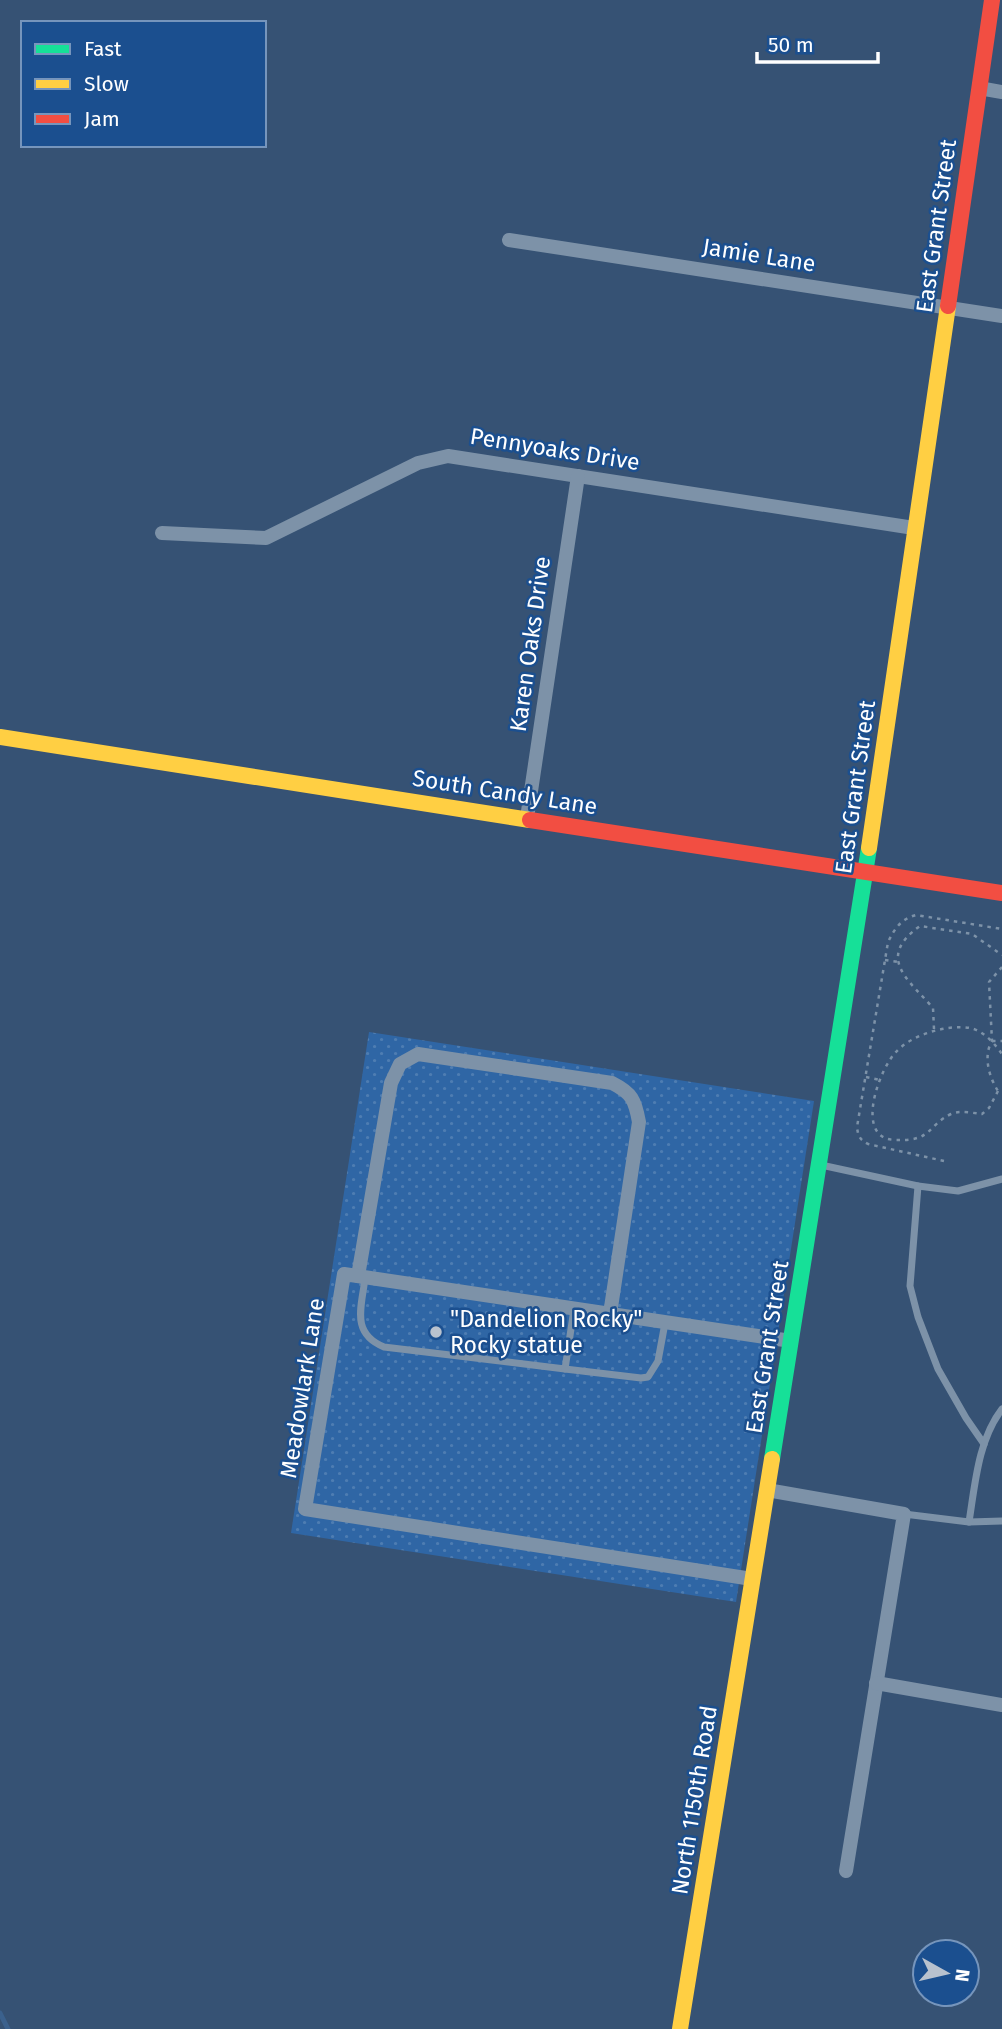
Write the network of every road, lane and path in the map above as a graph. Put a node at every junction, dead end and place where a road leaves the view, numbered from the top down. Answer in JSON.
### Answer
{"nodes":[{"id":1,"x":992,"y":0,"type":"edge"},
{"id":2,"x":979,"y":88,"type":"junction"},
{"id":3,"x":1002,"y":92,"type":"edge"},
{"id":4,"x":509,"y":240,"type":"dead end"},
{"id":5,"x":947,"y":307,"type":"junction"},
{"id":6,"x":1002,"y":316,"type":"edge"},
{"id":7,"x":578,"y":476,"type":"junction"},
{"id":8,"x":914,"y":528,"type":"junction"},
{"id":9,"x":162,"y":533,"type":"dead end"},
{"id":10,"x":0,"y":737,"type":"edge"},
{"id":11,"x":527,"y":818,"type":"junction"},
{"id":12,"x":866,"y":871,"type":"junction"},
{"id":13,"x":1002,"y":893,"type":"edge"},
{"id":14,"x":958,"y":922,"type":"junction"},
{"id":15,"x":1002,"y":929,"type":"edge"},
{"id":16,"x":957,"y":930,"type":"junction"},
{"id":17,"x":1002,"y":955,"type":"edge"},
{"id":18,"x":885,"y":960,"type":"junction"},
{"id":19,"x":900,"y":962,"type":"junction"},
{"id":20,"x":1002,"y":967,"type":"edge"},
{"id":21,"x":934,"y":1031,"type":"junction"},
{"id":22,"x":992,"y":1041,"type":"junction"},
{"id":23,"x":1002,"y":1041,"type":"edge"},
{"id":24,"x":1002,"y":1054,"type":"edge"},
{"id":25,"x":866,"y":1077,"type":"junction"},
{"id":26,"x":880,"y":1080,"type":"junction"},
{"id":27,"x":1000,"y":1092,"type":"edge"},
{"id":28,"x":944,"y":1161,"type":"dead end"},
{"id":29,"x":820,"y":1165,"type":"junction"},
{"id":30,"x":1002,"y":1179,"type":"edge"},
{"id":31,"x":918,"y":1186,"type":"junction"},
{"id":32,"x":362,"y":1277,"type":"junction"},
{"id":33,"x":574,"y":1309,"type":"junction"},
{"id":34,"x":610,"y":1314,"type":"junction"},
{"id":35,"x":665,"y":1322,"type":"junction"},
{"id":36,"x":791,"y":1341,"type":"junction"},
{"id":37,"x":565,"y":1369,"type":"junction"},
{"id":38,"x":1002,"y":1409,"type":"edge"},
{"id":39,"x":984,"y":1444,"type":"junction"},
{"id":40,"x":766,"y":1490,"type":"junction"},
{"id":41,"x":904,"y":1514,"type":"junction"},
{"id":42,"x":1002,"y":1521,"type":"edge"},
{"id":43,"x":969,"y":1522,"type":"junction"},
{"id":44,"x":752,"y":1579,"type":"junction"},
{"id":45,"x":876,"y":1683,"type":"junction"},
{"id":46,"x":1002,"y":1704,"type":"edge"},
{"id":47,"x":846,"y":1871,"type":"dead end"},
{"id":48,"x":680,"y":2029,"type":"edge"}],
"edges":[{"from":1,"to":2,"type":"street","name":"East Grant Street"},
{"from":2,"to":3,"type":"street"},
{"from":2,"to":5,"type":"street","name":"East Grant Street"},
{"from":4,"to":5,"type":"street","name":"Jamie Lane"},
{"from":5,"to":6,"type":"street","name":"Jamie Lane"},
{"from":5,"to":8,"type":"street","name":"East Grant Street"},
{"from":7,"to":8,"type":"street","name":"Pennyoaks Drive"},
{"from":7,"to":9,"type":"street","name":"Pennyoaks Drive"},
{"from":7,"to":11,"type":"street","name":"Karen Oaks Drive"},
{"from":8,"to":12,"type":"street","name":"East Grant Street"},
{"from":10,"to":11,"type":"street","name":"South Candy Lane"},
{"from":11,"to":12,"type":"street","name":"South Candy Lane"},
{"from":12,"to":13,"type":"street","name":"South Candy Lane"},
{"from":12,"to":29,"type":"street","name":"East Grant Street"},
{"from":14,"to":15,"type":"path"},
{"from":14,"to":16,"type":"path"},
{"from":14,"to":18,"type":"path"},
{"from":16,"to":17,"type":"path"},
{"from":16,"to":19,"type":"path"},
{"from":18,"to":19,"type":"path"},
{"from":18,"to":25,"type":"path"},
{"from":19,"to":21,"type":"path"},
{"from":20,"to":22,"type":"path"},
{"from":21,"to":22,"type":"path"},
{"from":21,"to":26,"type":"path"},
{"from":22,"to":23,"type":"path"},
{"from":22,"to":24,"type":"path"},
{"from":22,"to":27,"type":"path"},
{"from":25,"to":26,"type":"path"},
{"from":25,"to":28,"type":"path"},
{"from":26,"to":27,"type":"path"},
{"from":29,"to":31,"type":"lane"},
{"from":29,"to":36,"type":"street","name":"East Grant Street"},
{"from":30,"to":31,"type":"lane"},
{"from":31,"to":39,"type":"lane"},
{"from":32,"to":33,"type":"street"},
{"from":32,"to":34,"type":"street"},
{"from":32,"to":37,"type":"lane"},
{"from":32,"to":44,"type":"street","name":"Meadowlark Lane"},
{"from":33,"to":34,"type":"street"},
{"from":33,"to":37,"type":"lane"},
{"from":34,"to":35,"type":"street"},
{"from":35,"to":36,"type":"street"},
{"from":35,"to":37,"type":"lane"},
{"from":36,"to":40,"type":"street","name":"East Grant Street"},
{"from":38,"to":39,"type":"lane"},
{"from":39,"to":43,"type":"lane"},
{"from":40,"to":41,"type":"street"},
{"from":40,"to":44,"type":"street","name":"East Grant Street"},
{"from":41,"to":43,"type":"lane"},
{"from":41,"to":45,"type":"street"},
{"from":42,"to":43,"type":"lane"},
{"from":44,"to":48,"type":"street","name":"North 1150th Road"},
{"from":45,"to":46,"type":"street"},
{"from":45,"to":47,"type":"street"}]}
